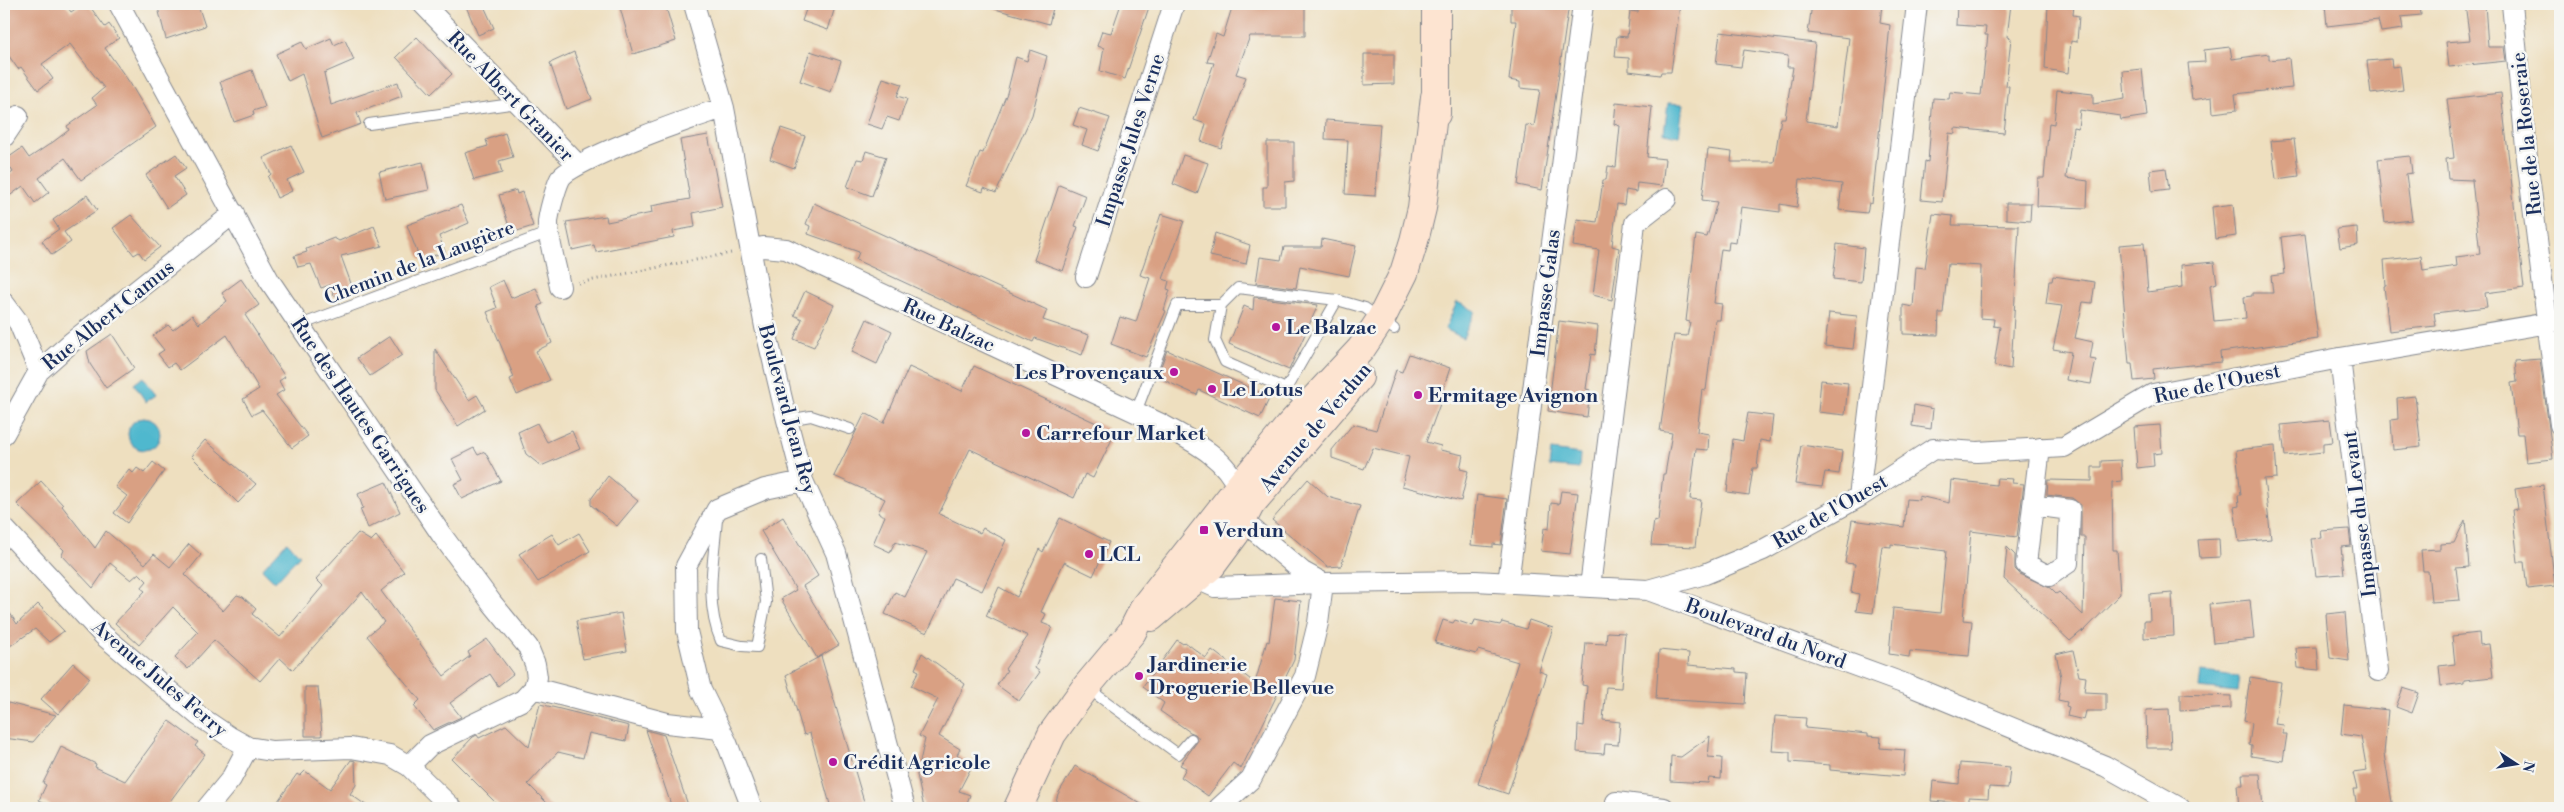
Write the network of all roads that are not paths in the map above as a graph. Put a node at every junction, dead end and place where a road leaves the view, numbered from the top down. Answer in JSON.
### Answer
{"nodes":[{"id":1,"x":119,"y":4,"type":"edge"},
{"id":2,"x":423,"y":4,"type":"edge"},
{"id":3,"x":694,"y":4,"type":"edge"},
{"id":4,"x":1174,"y":4,"type":"edge"},
{"id":5,"x":1436,"y":4,"type":"edge"},
{"id":6,"x":1583,"y":4,"type":"edge"},
{"id":7,"x":1917,"y":4,"type":"edge"},
{"id":8,"x":2512,"y":4,"type":"edge"},
{"id":9,"x":518,"y":103,"type":"junction"},
{"id":10,"x":724,"y":108,"type":"junction"},
{"id":11,"x":18,"y":116,"type":"dead end"},
{"id":12,"x":369,"y":124,"type":"dead end"},
{"id":13,"x":4,"y":137,"type":"edge"},
{"id":14,"x":578,"y":165,"type":"junction"},
{"id":15,"x":1666,"y":199,"type":"dead end"},
{"id":16,"x":234,"y":214,"type":"junction"},
{"id":17,"x":550,"y":232,"type":"junction"},
{"id":18,"x":751,"y":249,"type":"junction"},
{"id":19,"x":1086,"y":277,"type":"dead end"},
{"id":20,"x":560,"y":287,"type":"road end"},
{"id":21,"x":1337,"y":300,"type":"junction"},
{"id":22,"x":4,"y":303,"type":"edge"},
{"id":23,"x":1220,"y":305,"type":"junction"},
{"id":24,"x":2555,"y":322,"type":"edge"},
{"id":25,"x":1388,"y":324,"type":"junction"},
{"id":26,"x":300,"y":325,"type":"junction"},
{"id":27,"x":2340,"y":358,"type":"junction"},
{"id":28,"x":38,"y":371,"type":"junction"},
{"id":29,"x":1286,"y":389,"type":"junction"},
{"id":30,"x":1307,"y":406,"type":"junction"},
{"id":31,"x":1136,"y":412,"type":"junction"},
{"id":32,"x":787,"y":420,"type":"junction"},
{"id":33,"x":2560,"y":425,"type":"edge"},
{"id":34,"x":850,"y":429,"type":"dead end"},
{"id":35,"x":4,"y":434,"type":"edge"},
{"id":36,"x":2040,"y":448,"type":"junction"},
{"id":37,"x":803,"y":481,"type":"junction"},
{"id":38,"x":1238,"y":488,"type":"junction"},
{"id":39,"x":1860,"y":497,"type":"junction"},
{"id":40,"x":2033,"y":505,"type":"dead end"},
{"id":41,"x":717,"y":510,"type":"junction"},
{"id":42,"x":1243,"y":518,"type":"junction"},
{"id":43,"x":4,"y":528,"type":"edge"},
{"id":44,"x":1191,"y":548,"type":"junction"},
{"id":45,"x":761,"y":559,"type":"dead end"},
{"id":46,"x":1199,"y":576,"type":"junction"},
{"id":47,"x":1323,"y":583,"type":"junction"},
{"id":48,"x":1508,"y":583,"type":"junction"},
{"id":49,"x":1590,"y":587,"type":"junction"},
{"id":50,"x":1648,"y":590,"type":"junction"},
{"id":51,"x":1132,"y":632,"type":"junction"},
{"id":52,"x":2378,"y":672,"type":"dead end"},
{"id":53,"x":1086,"y":687,"type":"junction"},
{"id":54,"x":534,"y":688,"type":"junction"},
{"id":55,"x":720,"y":729,"type":"junction"},
{"id":56,"x":1191,"y":739,"type":"dead end"},
{"id":57,"x":248,"y":746,"type":"junction"},
{"id":58,"x":409,"y":766,"type":"junction"},
{"id":59,"x":1616,"y":802,"type":"dead end"},
{"id":60,"x":2155,"y":802,"type":"edge"},
{"id":61,"x":207,"y":808,"type":"edge"},
{"id":62,"x":452,"y":808,"type":"edge"},
{"id":63,"x":752,"y":808,"type":"edge"},
{"id":64,"x":905,"y":808,"type":"edge"},
{"id":65,"x":1018,"y":808,"type":"edge"},
{"id":66,"x":1220,"y":808,"type":"edge"},
{"id":67,"x":1664,"y":808,"type":"edge"},
{"id":68,"x":2180,"y":808,"type":"edge"}],
"edges":[{"from":1,"to":16,"type":"street","name":"Rue des Hautes Garrigues"},
{"from":2,"to":9,"type":"street","name":"Rue Albert Granier"},
{"from":3,"to":10,"type":"street","name":"Boulevard Jean Rey"},
{"from":4,"to":19,"type":"street","name":"Impasse Jules Verne"},
{"from":5,"to":25,"type":"main road","name":"Avenue de Verdun"},
{"from":6,"to":48,"type":"street","name":"Impasse Galas"},
{"from":7,"to":39,"type":"street"},
{"from":8,"to":24,"type":"street","name":"Rue de la Roseraie"},
{"from":9,"to":12,"type":"lane"},
{"from":9,"to":14,"type":"street","name":"Rue Albert Granier"},
{"from":10,"to":14,"type":"street"},
{"from":10,"to":18,"type":"street","name":"Boulevard Jean Rey"},
{"from":11,"to":13,"type":"street"},
{"from":14,"to":17,"type":"street"},
{"from":15,"to":49,"type":"street"},
{"from":16,"to":26,"type":"street","name":"Rue des Hautes Garrigues"},
{"from":16,"to":28,"type":"street","name":"Rue Albert Camus"},
{"from":17,"to":20,"type":"street"},
{"from":17,"to":26,"type":"lane","name":"Chemin de la Laugière"},
{"from":18,"to":31,"type":"street","name":"Rue Balzac"},
{"from":18,"to":32,"type":"street","name":"Boulevard Jean Rey"},
{"from":21,"to":23,"type":"lane"},
{"from":21,"to":25,"type":"lane"},
{"from":21,"to":29,"type":"lane"},
{"from":22,"to":28,"type":"street"},
{"from":23,"to":29,"type":"lane"},
{"from":23,"to":31,"type":"lane"},
{"from":24,"to":27,"type":"street","name":"Rue de l'Ouest"},
{"from":24,"to":33,"type":"street","name":"Rue de la Roseraie"},
{"from":25,"to":30,"type":"main road","name":"Avenue de Verdun"},
{"from":25,"to":42,"type":"main road","name":"Avenue de Verdun"},
{"from":26,"to":54,"type":"street","name":"Rue des Hautes Garrigues"},
{"from":27,"to":36,"type":"street","name":"Rue de l'Ouest"},
{"from":27,"to":52,"type":"street","name":"Impasse du Levant"},
{"from":28,"to":35,"type":"street","name":"Rue Albert Camus"},
{"from":29,"to":30,"type":"lane"},
{"from":30,"to":38,"type":"main road","name":"Avenue de Verdun"},
{"from":31,"to":38,"type":"street","name":"Rue Balzac"},
{"from":32,"to":34,"type":"lane"},
{"from":32,"to":37,"type":"street","name":"Boulevard Jean Rey"},
{"from":36,"to":39,"type":"street","name":"Rue de l'Ouest"},
{"from":36,"to":40,"type":"street"},
{"from":37,"to":41,"type":"street"},
{"from":37,"to":64,"type":"street","name":"Boulevard Jean Rey"},
{"from":38,"to":42,"type":"street"},
{"from":38,"to":44,"type":"main road","name":"Avenue de Verdun"},
{"from":39,"to":50,"type":"street","name":"Rue de l'Ouest"},
{"from":41,"to":45,"type":"lane"},
{"from":41,"to":55,"type":"street"},
{"from":42,"to":46,"type":"main road","name":"Avenue de Verdun"},
{"from":42,"to":47,"type":"street","name":"Boulevard du Nord"},
{"from":43,"to":57,"type":"street","name":"Avenue Jules Ferry"},
{"from":44,"to":46,"type":"street"},
{"from":44,"to":51,"type":"main road","name":"Avenue de Verdun"},
{"from":46,"to":47,"type":"street","name":"Boulevard du Nord"},
{"from":46,"to":51,"type":"main road","name":"Avenue de Verdun"},
{"from":47,"to":48,"type":"street","name":"Boulevard du Nord"},
{"from":47,"to":66,"type":"street"},
{"from":48,"to":49,"type":"street","name":"Boulevard du Nord"},
{"from":49,"to":50,"type":"street","name":"Boulevard du Nord"},
{"from":50,"to":60,"type":"street","name":"Boulevard du Nord"},
{"from":51,"to":53,"type":"main road","name":"Avenue de Verdun"},
{"from":53,"to":56,"type":"lane"},
{"from":53,"to":65,"type":"main road","name":"Avenue de Verdun"},
{"from":54,"to":55,"type":"street"},
{"from":54,"to":58,"type":"street"},
{"from":55,"to":63,"type":"street"},
{"from":57,"to":58,"type":"street","name":"Avenue Jules Ferry"},
{"from":57,"to":61,"type":"street"},
{"from":58,"to":62,"type":"street","name":"Avenue Jules Ferry"},
{"from":59,"to":67,"type":"street"},
{"from":60,"to":68,"type":"street","name":"Boulevard du Nord"}]}
